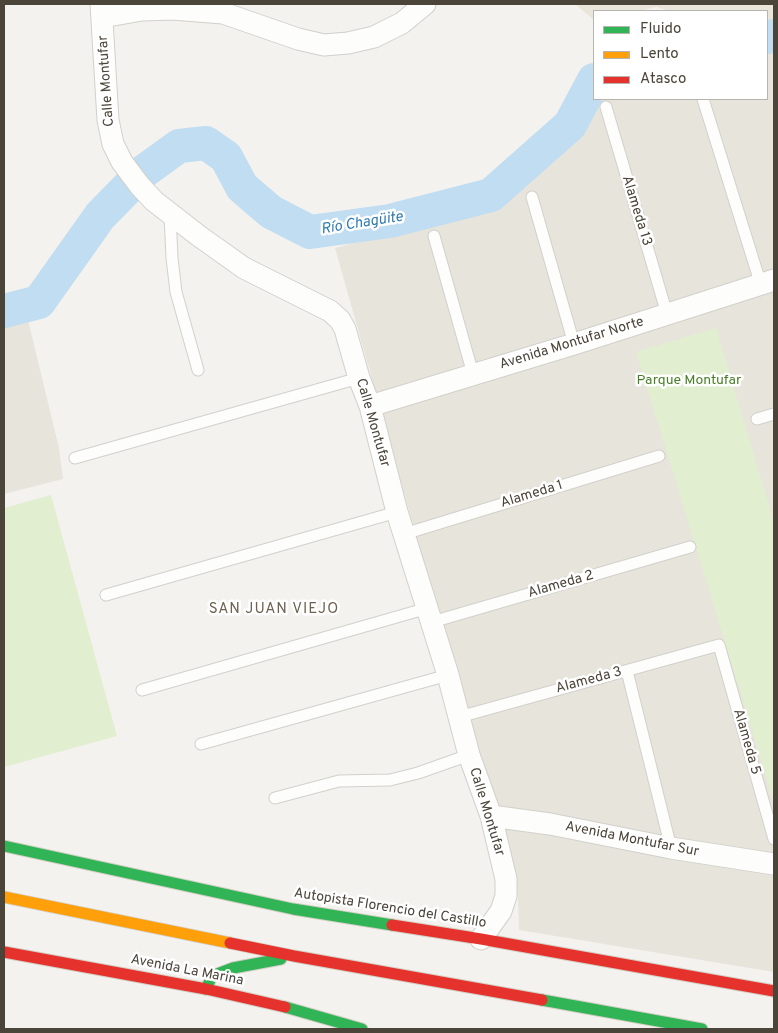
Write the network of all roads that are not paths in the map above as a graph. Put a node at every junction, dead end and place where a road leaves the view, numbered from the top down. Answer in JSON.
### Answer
{"nodes":[{"id":1,"x":425,"y":4,"type":"edge"},
{"id":2,"x":101,"y":10,"type":"edge"},
{"id":3,"x":703,"y":100,"type":"edge"},
{"id":4,"x":606,"y":107,"type":"dead end"},
{"id":5,"x":532,"y":197,"type":"dead end"},
{"id":6,"x":170,"y":214,"type":"junction"},
{"id":7,"x":434,"y":236,"type":"dead end"},
{"id":8,"x":768,"y":282,"type":"edge"},
{"id":9,"x":667,"y":314,"type":"junction"},
{"id":10,"x":574,"y":344,"type":"junction"},
{"id":11,"x":198,"y":370,"type":"dead end"},
{"id":12,"x":473,"y":374,"type":"junction"},
{"id":13,"x":359,"y":378,"type":"junction"},
{"id":14,"x":370,"y":406,"type":"junction"},
{"id":15,"x":774,"y":414,"type":"edge"},
{"id":16,"x":757,"y":419,"type":"dead end"},
{"id":17,"x":659,"y":456,"type":"dead end"},
{"id":18,"x":75,"y":458,"type":"dead end"},
{"id":19,"x":397,"y":512,"type":"junction"},
{"id":20,"x":404,"y":534,"type":"junction"},
{"id":21,"x":690,"y":547,"type":"dead end"},
{"id":22,"x":106,"y":596,"type":"dead end"},
{"id":23,"x":430,"y":615,"type":"junction"},
{"id":24,"x":719,"y":645,"type":"joint"},
{"id":25,"x":626,"y":671,"type":"junction"},
{"id":26,"x":448,"y":675,"type":"junction"},
{"id":27,"x":142,"y":690,"type":"dead end"},
{"id":28,"x":459,"y":717,"type":"junction"},
{"id":29,"x":201,"y":744,"type":"dead end"},
{"id":30,"x":469,"y":755,"type":"junction"},
{"id":31,"x":275,"y":798,"type":"dead end"},
{"id":32,"x":490,"y":816,"type":"junction"},
{"id":33,"x":774,"y":839,"type":"edge"},
{"id":34,"x":4,"y":846,"type":"edge"},
{"id":35,"x":671,"y":848,"type":"junction"},
{"id":36,"x":774,"y":864,"type":"edge"},
{"id":37,"x":4,"y":897,"type":"edge"},
{"id":38,"x":481,"y":939,"type":"junction"},
{"id":39,"x":4,"y":952,"type":"edge"},
{"id":40,"x":294,"y":956,"type":"junction"},
{"id":41,"x":206,"y":989,"type":"junction"},
{"id":42,"x":774,"y":991,"type":"edge"},
{"id":43,"x":362,"y":1029,"type":"edge"},
{"id":44,"x":702,"y":1029,"type":"edge"}],
"edges":[{"from":1,"to":2,"type":"street"},
{"from":2,"to":6,"type":"street","name":"Calle Montufar"},
{"from":3,"to":8,"type":"lane"},
{"from":4,"to":9,"type":"lane","name":"Alameda 13"},
{"from":5,"to":10,"type":"lane"},
{"from":6,"to":11,"type":"lane"},
{"from":6,"to":13,"type":"street","name":"Calle Montufar"},
{"from":7,"to":12,"type":"lane"},
{"from":8,"to":9,"type":"street","name":"Avenida Montufar Norte"},
{"from":9,"to":10,"type":"street","name":"Avenida Montufar Norte"},
{"from":10,"to":12,"type":"street","name":"Avenida Montufar Norte"},
{"from":12,"to":14,"type":"street","name":"Avenida Montufar Norte"},
{"from":13,"to":14,"type":"street","name":"Calle Montufar"},
{"from":13,"to":18,"type":"lane"},
{"from":14,"to":19,"type":"street","name":"Calle Montufar"},
{"from":15,"to":16,"type":"lane"},
{"from":17,"to":20,"type":"lane","name":"Alameda 1"},
{"from":19,"to":20,"type":"street","name":"Calle Montufar"},
{"from":19,"to":22,"type":"lane"},
{"from":20,"to":23,"type":"street","name":"Calle Montufar"},
{"from":21,"to":23,"type":"lane","name":"Alameda 2"},
{"from":23,"to":26,"type":"street","name":"Calle Montufar"},
{"from":23,"to":27,"type":"lane","name":"Alameda 2"},
{"from":24,"to":25,"type":"lane","name":"Alameda 3"},
{"from":24,"to":33,"type":"lane","name":"Alameda 5"},
{"from":25,"to":28,"type":"lane","name":"Alameda 3"},
{"from":25,"to":35,"type":"lane"},
{"from":26,"to":28,"type":"street","name":"Calle Montufar"},
{"from":26,"to":29,"type":"lane"},
{"from":28,"to":30,"type":"street","name":"Calle Montufar"},
{"from":30,"to":31,"type":"lane"},
{"from":30,"to":32,"type":"street","name":"Calle Montufar"},
{"from":32,"to":35,"type":"street","name":"Avenida Montufar Sur"},
{"from":32,"to":38,"type":"street","name":"Calle Montufar"},
{"from":34,"to":38,"type":"main road","name":"Autopista Florencio del Castillo"},
{"from":35,"to":36,"type":"street","name":"Avenida Montufar Sur"},
{"from":37,"to":40,"type":"main road"},
{"from":38,"to":42,"type":"main road","name":"Autopista Florencio del Castillo"},
{"from":39,"to":41,"type":"main road","name":"Avenida La Marina"},
{"from":40,"to":41,"type":"main road"},
{"from":40,"to":44,"type":"main road"},
{"from":41,"to":43,"type":"main road","name":"Avenida La Marina"}]}
